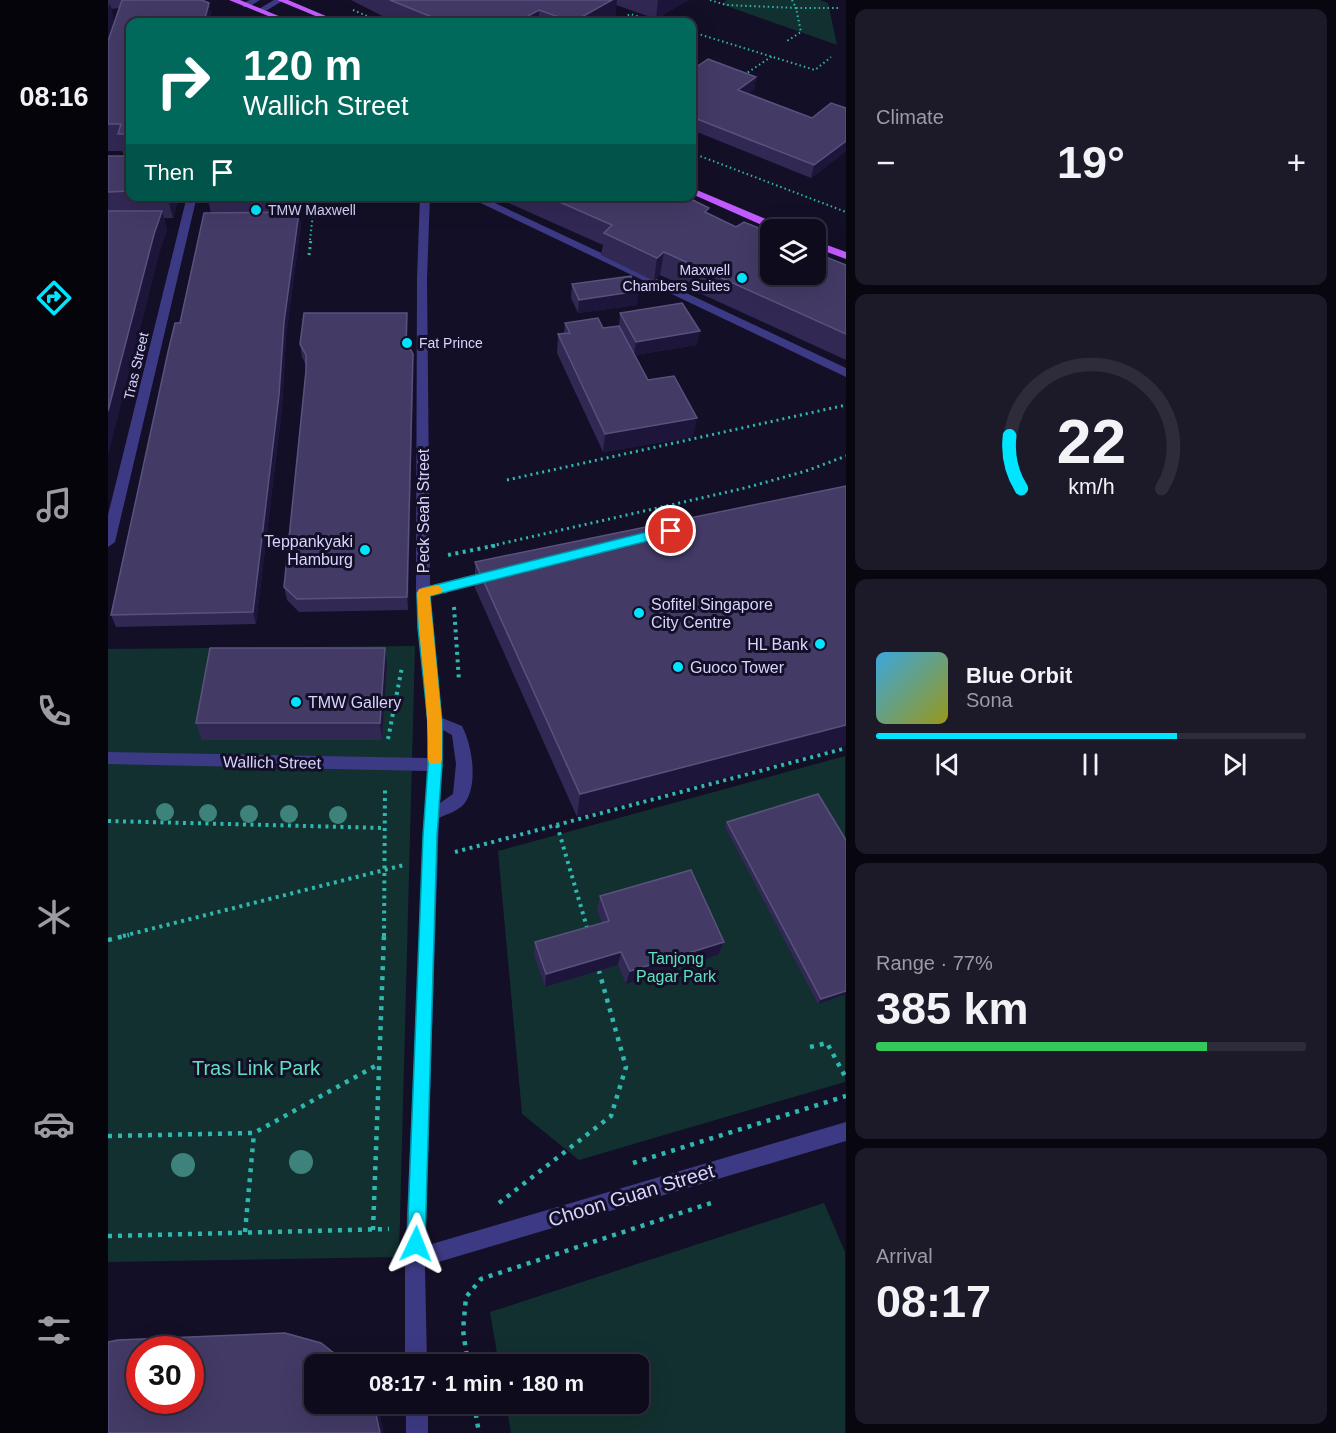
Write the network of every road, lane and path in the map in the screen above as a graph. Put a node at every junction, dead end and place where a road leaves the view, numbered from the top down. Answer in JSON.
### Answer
{"nodes":[{"id":1,"x":233,"y":0,"type":"edge"},
{"id":2,"x":255,"y":0,"type":"edge"},
{"id":3,"x":280,"y":0,"type":"edge"},
{"id":4,"x":710,"y":0,"type":"edge"},
{"id":5,"x":792,"y":0,"type":"edge"},
{"id":6,"x":246,"y":5,"type":"junction"},
{"id":7,"x":796,"y":8,"type":"junction"},
{"id":8,"x":841,"y":9,"type":"dead end"},
{"id":9,"x":261,"y":10,"type":"junction"},
{"id":10,"x":280,"y":18,"type":"edge"},
{"id":11,"x":326,"y":18,"type":"edge"},
{"id":12,"x":623,"y":18,"type":"edge"},
{"id":13,"x":644,"y":18,"type":"edge"},
{"id":14,"x":696,"y":33,"type":"edge"},
{"id":15,"x":788,"y":41,"type":"dead end"},
{"id":16,"x":774,"y":55,"type":"junction"},
{"id":17,"x":831,"y":57,"type":"dead end"},
{"id":18,"x":741,"y":77,"type":"edge"},
{"id":19,"x":696,"y":155,"type":"edge"},
{"id":20,"x":696,"y":192,"type":"edge"},
{"id":21,"x":191,"y":201,"type":"edge"},
{"id":22,"x":314,"y":201,"type":"edge"},
{"id":23,"x":425,"y":201,"type":"edge"},
{"id":24,"x":482,"y":201,"type":"edge"},
{"id":25,"x":846,"y":213,"type":"edge"},
{"id":26,"x":760,"y":220,"type":"edge"},
{"id":27,"x":826,"y":247,"type":"edge"},
{"id":28,"x":309,"y":255,"type":"dead end"},
{"id":29,"x":846,"y":256,"type":"edge"},
{"id":30,"x":846,"y":373,"type":"edge"},
{"id":31,"x":846,"y":405,"type":"edge"},
{"id":32,"x":846,"y":456,"type":"edge"},
{"id":33,"x":507,"y":480,"type":"dead end"},
{"id":34,"x":108,"y":542,"type":"edge"},
{"id":35,"x":446,"y":555,"type":"dead end"},
{"id":36,"x":504,"y":573,"type":"edge"},
{"id":37,"x":423,"y":593,"type":"junction"},
{"id":38,"x":435,"y":722,"type":"junction"},
{"id":39,"x":846,"y":748,"type":"edge"},
{"id":40,"x":108,"y":758,"type":"edge"},
{"id":41,"x":435,"y":765,"type":"junction"},
{"id":42,"x":431,"y":814,"type":"junction"},
{"id":43,"x":108,"y":821,"type":"edge"},
{"id":44,"x":557,"y":825,"type":"junction"},
{"id":45,"x":385,"y":828,"type":"dead end"},
{"id":46,"x":429,"y":859,"type":"junction"},
{"id":47,"x":386,"y":870,"type":"junction"},
{"id":48,"x":590,"y":939,"type":"edge"},
{"id":49,"x":108,"y":940,"type":"edge"},
{"id":50,"x":599,"y":970,"type":"edge"},
{"id":51,"x":810,"y":1047,"type":"dead end"},
{"id":52,"x":379,"y":1064,"type":"junction"},
{"id":53,"x":846,"y":1078,"type":"edge"},
{"id":54,"x":846,"y":1131,"type":"edge"},
{"id":55,"x":254,"y":1132,"type":"junction"},
{"id":56,"x":108,"y":1136,"type":"edge"},
{"id":57,"x":720,"y":1200,"type":"dead end"},
{"id":58,"x":495,"y":1207,"type":"dead end"},
{"id":59,"x":417,"y":1229,"type":"junction"},
{"id":60,"x":373,"y":1230,"type":"junction"},
{"id":61,"x":245,"y":1232,"type":"junction"},
{"id":62,"x":108,"y":1236,"type":"edge"},
{"id":63,"x":416,"y":1259,"type":"junction"},
{"id":64,"x":417,"y":1354,"type":"edge"},
{"id":65,"x":466,"y":1354,"type":"edge"},
{"id":66,"x":417,"y":1414,"type":"edge"},
{"id":67,"x":476,"y":1414,"type":"edge"},
{"id":68,"x":417,"y":1433,"type":"edge"},
{"id":69,"x":479,"y":1433,"type":"edge"}],
"edges":[{"from":1,"to":6,"type":"main road"},
{"from":2,"to":6,"type":"street"},
{"from":3,"to":9,"type":"street"},
{"from":3,"to":11,"type":"main road"},
{"from":4,"to":7,"type":"path"},
{"from":5,"to":7,"type":"path"},
{"from":6,"to":9,"type":"main road"},
{"from":7,"to":8,"type":"path"},
{"from":7,"to":15,"type":"path"},
{"from":9,"to":10,"type":"main road"},
{"from":12,"to":13,"type":"path"},
{"from":14,"to":16,"type":"path"},
{"from":16,"to":17,"type":"path"},
{"from":16,"to":18,"type":"path"},
{"from":19,"to":25,"type":"path"},
{"from":20,"to":26,"type":"main road"},
{"from":21,"to":34,"type":"street","name":"Tras Street"},
{"from":22,"to":28,"type":"path"},
{"from":23,"to":37,"type":"street","name":"Peck Seah Street"},
{"from":24,"to":30,"type":"street"},
{"from":27,"to":29,"type":"main road"},
{"from":31,"to":33,"type":"path"},
{"from":32,"to":35,"type":"path"},
{"from":36,"to":37,"type":"street"},
{"from":37,"to":38,"type":"street","name":"Peck Seah Street"},
{"from":38,"to":41,"type":"street","name":"Peck Seah Street"},
{"from":38,"to":42,"type":"street"},
{"from":39,"to":44,"type":"path"},
{"from":40,"to":41,"type":"street","name":"Wallich Street"},
{"from":41,"to":42,"type":"street","name":"Peck Seah Street"},
{"from":42,"to":46,"type":"street","name":"Peck Seah Street"},
{"from":43,"to":45,"type":"path"},
{"from":44,"to":46,"type":"path"},
{"from":44,"to":48,"type":"path"},
{"from":46,"to":47,"type":"path"},
{"from":46,"to":59,"type":"street","name":"Peck Seah Street"},
{"from":47,"to":49,"type":"path"},
{"from":47,"to":52,"type":"path"},
{"from":50,"to":58,"type":"path"},
{"from":51,"to":53,"type":"path"},
{"from":52,"to":55,"type":"path"},
{"from":52,"to":60,"type":"path"},
{"from":54,"to":63,"type":"street","name":"Choon Guan Street"},
{"from":55,"to":56,"type":"path"},
{"from":55,"to":61,"type":"path"},
{"from":57,"to":65,"type":"path"},
{"from":59,"to":60,"type":"path"},
{"from":59,"to":63,"type":"street","name":"Peck Seah Street"},
{"from":60,"to":61,"type":"path"},
{"from":61,"to":62,"type":"path"},
{"from":63,"to":64,"type":"street","name":"Peck Seah Street"},
{"from":66,"to":68,"type":"street"},
{"from":67,"to":69,"type":"path"}]}
